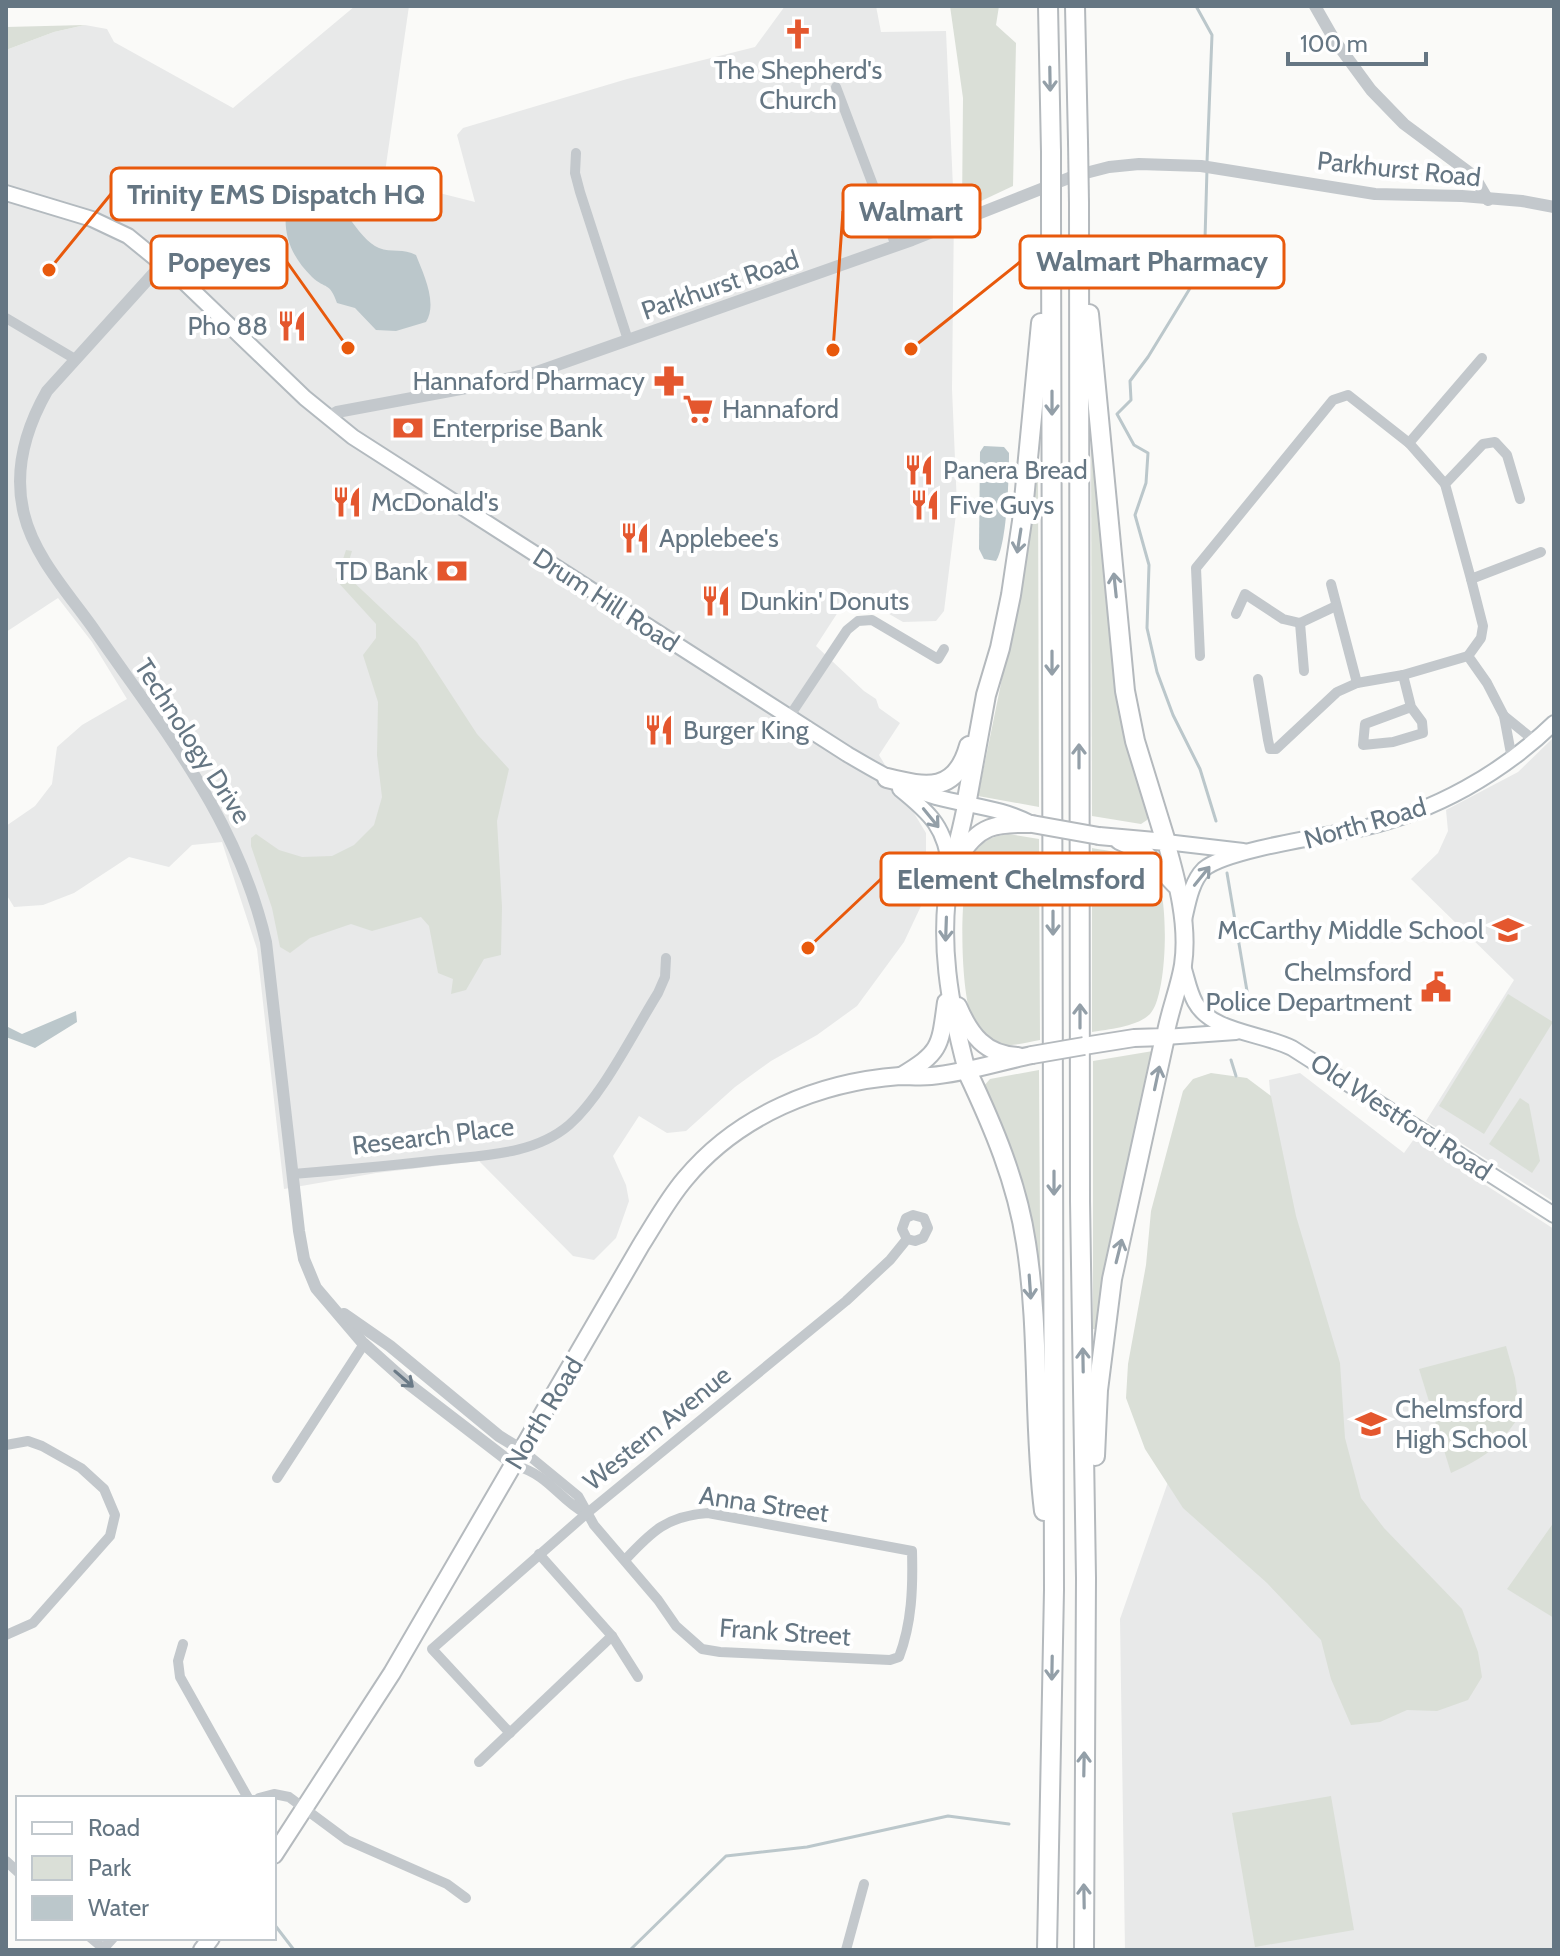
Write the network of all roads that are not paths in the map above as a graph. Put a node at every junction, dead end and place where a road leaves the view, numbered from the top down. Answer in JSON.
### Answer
{"nodes":[{"id":1,"x":1048,"y":6,"type":"edge"},
{"id":2,"x":1075,"y":6,"type":"edge"},
{"id":3,"x":1315,"y":6,"type":"edge"},
{"id":4,"x":836,"y":87,"type":"dead end"},
{"id":5,"x":576,"y":153,"type":"dead end"},
{"id":6,"x":6,"y":193,"type":"edge"},
{"id":7,"x":1488,"y":200,"type":"junction"},
{"id":8,"x":1079,"y":203,"type":"junction"},
{"id":9,"x":1554,"y":207,"type":"edge"},
{"id":10,"x":1051,"y":213,"type":"junction"},
{"id":11,"x":896,"y":246,"type":"junction"},
{"id":12,"x":162,"y":264,"type":"junction"},
{"id":13,"x":6,"y":318,"type":"edge"},
{"id":14,"x":628,"y":340,"type":"junction"},
{"id":15,"x":1482,"y":358,"type":"dead end"},
{"id":16,"x":75,"y":359,"type":"junction"},
{"id":17,"x":368,"y":406,"type":"junction"},
{"id":18,"x":328,"y":417,"type":"junction"},
{"id":19,"x":353,"y":437,"type":"junction"},
{"id":20,"x":1409,"y":443,"type":"junction"},
{"id":21,"x":1445,"y":484,"type":"junction"},
{"id":22,"x":1520,"y":499,"type":"dead end"},
{"id":23,"x":1541,"y":552,"type":"dead end"},
{"id":24,"x":1471,"y":579,"type":"junction"},
{"id":25,"x":1331,"y":584,"type":"dead end"},
{"id":26,"x":1336,"y":606,"type":"junction"},
{"id":27,"x":1236,"y":614,"type":"dead end"},
{"id":28,"x":1300,"y":623,"type":"junction"},
{"id":29,"x":944,"y":649,"type":"dead end"},
{"id":30,"x":1200,"y":656,"type":"dead end"},
{"id":31,"x":1468,"y":656,"type":"junction"},
{"id":32,"x":1304,"y":671,"type":"dead end"},
{"id":33,"x":1403,"y":675,"type":"junction"},
{"id":34,"x":1258,"y":679,"type":"dead end"},
{"id":35,"x":1357,"y":683,"type":"junction"},
{"id":36,"x":1411,"y":707,"type":"junction"},
{"id":37,"x":982,"y":714,"type":"junction"},
{"id":38,"x":1504,"y":716,"type":"junction"},
{"id":39,"x":789,"y":717,"type":"junction"},
{"id":40,"x":1554,"y":723,"type":"edge"},
{"id":41,"x":1535,"y":741,"type":"junction"},
{"id":42,"x":1512,"y":759,"type":"junction"},
{"id":43,"x":887,"y":778,"type":"junction"},
{"id":44,"x":966,"y":805,"type":"junction"},
{"id":45,"x":1032,"y":824,"type":"junction"},
{"id":46,"x":1106,"y":837,"type":"junction"},
{"id":47,"x":1166,"y":842,"type":"junction"},
{"id":48,"x":1247,"y":851,"type":"junction"},
{"id":49,"x":950,"y":873,"type":"junction"},
{"id":50,"x":1178,"y":888,"type":"junction"},
{"id":51,"x":1182,"y":924,"type":"junction"},
{"id":52,"x":666,"y":958,"type":"dead end"},
{"id":53,"x":1183,"y":964,"type":"junction"},
{"id":54,"x":948,"y":984,"type":"junction"},
{"id":55,"x":1243,"y":1031,"type":"junction"},
{"id":56,"x":1165,"y":1037,"type":"junction"},
{"id":57,"x":1028,"y":1056,"type":"junction"},
{"id":58,"x":967,"y":1071,"type":"junction"},
{"id":59,"x":900,"y":1076,"type":"junction"},
{"id":60,"x":293,"y":1174,"type":"junction"},
{"id":61,"x":1554,"y":1215,"type":"edge"},
{"id":62,"x":907,"y":1239,"type":"dead end"},
{"id":63,"x":330,"y":1303,"type":"junction"},
{"id":64,"x":364,"y":1344,"type":"junction"},
{"id":65,"x":6,"y":1445,"type":"edge"},
{"id":66,"x":522,"y":1450,"type":"junction"},
{"id":67,"x":514,"y":1465,"type":"junction"},
{"id":68,"x":277,"y":1478,"type":"dead end"},
{"id":69,"x":586,"y":1514,"type":"junction"},
{"id":70,"x":539,"y":1554,"type":"junction"},
{"id":71,"x":625,"y":1560,"type":"junction"},
{"id":72,"x":1086,"y":1578,"type":"junction"},
{"id":73,"x":1054,"y":1590,"type":"junction"},
{"id":74,"x":6,"y":1635,"type":"edge"},
{"id":75,"x":612,"y":1636,"type":"junction"},
{"id":76,"x":183,"y":1644,"type":"dead end"},
{"id":77,"x":899,"y":1657,"type":"joint"},
{"id":78,"x":638,"y":1677,"type":"dead end"},
{"id":79,"x":510,"y":1733,"type":"junction"},
{"id":80,"x":479,"y":1762,"type":"dead end"},
{"id":81,"x":247,"y":1796,"type":"edge"},
{"id":82,"x":270,"y":1796,"type":"edge"},
{"id":83,"x":305,"y":1809,"type":"junction"},
{"id":84,"x":276,"y":1852,"type":"edge"},
{"id":85,"x":864,"y":1884,"type":"dead end"},
{"id":86,"x":466,"y":1898,"type":"dead end"},
{"id":87,"x":846,"y":1950,"type":"edge"},
{"id":88,"x":1047,"y":1950,"type":"edge"},
{"id":89,"x":1084,"y":1950,"type":"edge"}],
"edges":[{"from":1,"to":10,"type":"highway","one_way":true,"bridge":true},
{"from":2,"to":8,"type":"highway","bridge":true},
{"from":3,"to":7,"type":"street"},
{"from":4,"to":11,"type":"street"},
{"from":5,"to":14,"type":"street"},
{"from":6,"to":12,"type":"main road","name":"Drum Hill Road"},
{"from":7,"to":9,"type":"street","name":"Parkhurst Road"},
{"from":7,"to":11,"type":"street","name":"Parkhurst Road"},
{"from":47,"to":8,"type":"highway","one_way":true},
{"from":72,"to":8,"type":"highway","one_way":true},
{"from":10,"to":37,"type":"highway","one_way":true},
{"from":10,"to":73,"type":"highway","one_way":true},
{"from":11,"to":14,"type":"street","name":"Parkhurst Road"},
{"from":12,"to":16,"type":"street","name":"Technology Drive"},
{"from":12,"to":18,"type":"main road","name":"Drum Hill Road"},
{"from":13,"to":16,"type":"street"},
{"from":14,"to":17,"type":"street","name":"Parkhurst Road"},
{"from":15,"to":20,"type":"street"},
{"from":16,"to":60,"type":"street","name":"Technology Drive"},
{"from":17,"to":18,"type":"street","name":"Parkhurst Road"},
{"from":17,"to":19,"type":"street"},
{"from":18,"to":19,"type":"main road","name":"Drum Hill Road"},
{"from":19,"to":39,"type":"main road","name":"Drum Hill Road"},
{"from":20,"to":21,"type":"street"},
{"from":20,"to":30,"type":"street"},
{"from":21,"to":22,"type":"street"},
{"from":21,"to":24,"type":"street"},
{"from":23,"to":24,"type":"street"},
{"from":24,"to":31,"type":"street"},
{"from":25,"to":26,"type":"street"},
{"from":26,"to":28,"type":"street"},
{"from":26,"to":35,"type":"street"},
{"from":27,"to":28,"type":"street"},
{"from":28,"to":32,"type":"street"},
{"from":29,"to":39,"type":"street"},
{"from":31,"to":33,"type":"street"},
{"from":31,"to":38,"type":"street"},
{"from":33,"to":35,"type":"street"},
{"from":33,"to":36,"type":"street"},
{"from":34,"to":35,"type":"street"},
{"from":36,"to":36,"type":"street"},
{"from":37,"to":43,"type":"highway"},
{"from":37,"to":44,"type":"highway"},
{"from":38,"to":41,"type":"street"},
{"from":38,"to":42,"type":"street"},
{"from":39,"to":43,"type":"main road","name":"Drum Hill Road"},
{"from":40,"to":41,"type":"main road","name":"North Road"},
{"from":41,"to":42,"type":"main road","name":"North Road"},
{"from":42,"to":48,"type":"main road","name":"North Road"},
{"from":43,"to":44,"type":"main road","name":"Drum Hill Road"},
{"from":43,"to":49,"type":"main road","name":"Drum Hill Road","one_way":true},
{"from":44,"to":45,"type":"main road","name":"Drum Hill Road"},
{"from":44,"to":49,"type":"main road"},
{"from":45,"to":46,"type":"main road","bridge":true},
{"from":45,"to":49,"type":"main road"},
{"from":46,"to":47,"type":"main road"},
{"from":46,"to":50,"type":"main road"},
{"from":47,"to":48,"type":"main road","name":"North Road"},
{"from":47,"to":50,"type":"main road"},
{"from":51,"to":48,"type":"main road","name":"North Road","one_way":true},
{"from":49,"to":54,"type":"main road","one_way":true},
{"from":50,"to":51,"type":"main road"},
{"from":51,"to":53,"type":"main road"},
{"from":52,"to":60,"type":"street","name":"Research Place"},
{"from":53,"to":55,"type":"main road","name":"Old Westford Road"},
{"from":53,"to":56,"type":"main road"},
{"from":54,"to":57,"type":"main road"},
{"from":54,"to":58,"type":"main road"},
{"from":54,"to":59,"type":"main road","name":"North Road"},
{"from":55,"to":56,"type":"main road","name":"Old Westford Road"},
{"from":55,"to":61,"type":"main road","name":"Old Westford Road"},
{"from":56,"to":57,"type":"main road","bridge":true},
{"from":72,"to":56,"type":"highway","one_way":true},
{"from":57,"to":58,"type":"main road","name":"North Road"},
{"from":58,"to":59,"type":"main road","name":"North Road"},
{"from":58,"to":73,"type":"highway","one_way":true},
{"from":59,"to":66,"type":"main road","name":"North Road"},
{"from":60,"to":63,"type":"street","name":"Technology Drive"},
{"from":62,"to":69,"type":"street","name":"Western Avenue"},
{"from":63,"to":64,"type":"street","name":"Technology Drive"},
{"from":63,"to":66,"type":"street","name":"Technology Drive"},
{"from":64,"to":67,"type":"street","name":"Technology Drive","one_way":true},
{"from":64,"to":68,"type":"street"},
{"from":65,"to":74,"type":"street"},
{"from":66,"to":67,"type":"main road","name":"North Road"},
{"from":66,"to":69,"type":"street","name":"Frank Street"},
{"from":67,"to":69,"type":"street","name":"Frank Street"},
{"from":67,"to":83,"type":"main road","name":"North Road"},
{"from":69,"to":70,"type":"street","name":"Western Avenue"},
{"from":69,"to":71,"type":"street","name":"Frank Street"},
{"from":70,"to":75,"type":"street"},
{"from":70,"to":79,"type":"street","name":"Western Avenue"},
{"from":71,"to":77,"type":"street","name":"Frank Street"},
{"from":71,"to":77,"type":"street","name":"Anna Street"},
{"from":89,"to":72,"type":"highway","one_way":true},
{"from":73,"to":88,"type":"highway","one_way":true},
{"from":75,"to":78,"type":"street"},
{"from":75,"to":79,"type":"street"},
{"from":76,"to":81,"type":"street"},
{"from":79,"to":80,"type":"street"},
{"from":82,"to":83,"type":"street"},
{"from":83,"to":84,"type":"main road","name":"North Road"},
{"from":83,"to":86,"type":"street"},
{"from":85,"to":87,"type":"street"}]}
